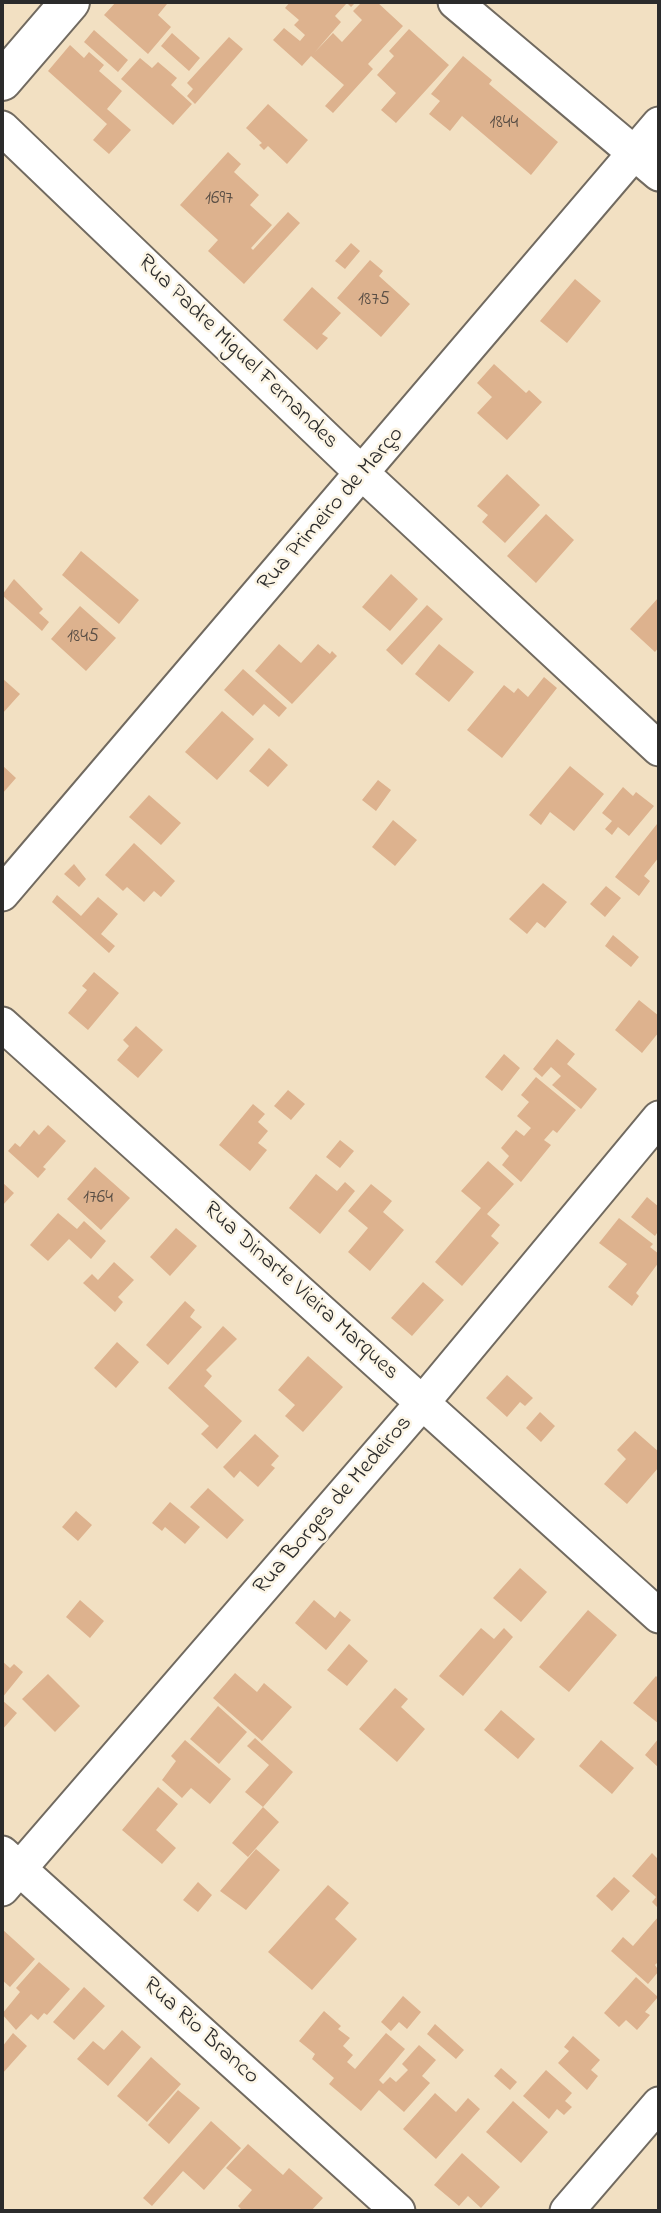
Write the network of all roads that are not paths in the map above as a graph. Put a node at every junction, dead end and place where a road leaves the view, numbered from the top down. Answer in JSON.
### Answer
{"nodes":[{"id":1,"x":70,"y":2,"type":"edge"},
{"id":2,"x":455,"y":2,"type":"edge"},
{"id":3,"x":2,"y":81,"type":"edge"},
{"id":4,"x":659,"y":124,"type":"edge"},
{"id":5,"x":2,"y":128,"type":"edge"},
{"id":6,"x":647,"y":164,"type":"edge"},
{"id":7,"x":363,"y":474,"type":"junction"},
{"id":8,"x":659,"y":749,"type":"edge"},
{"id":9,"x":2,"y":894,"type":"edge"},
{"id":10,"x":2,"y":1024,"type":"edge"},
{"id":11,"x":659,"y":1118,"type":"edge"},
{"id":12,"x":423,"y":1402,"type":"junction"},
{"id":13,"x":659,"y":1616,"type":"edge"},
{"id":14,"x":8,"y":1870,"type":"edge"},
{"id":15,"x":659,"y":2104,"type":"edge"},
{"id":16,"x":398,"y":2211,"type":"edge"},
{"id":17,"x":567,"y":2211,"type":"edge"}],
"edges":[{"from":1,"to":3,"type":"street"},
{"from":2,"to":6,"type":"street"},
{"from":4,"to":6,"type":"street","name":"Rua Primeiro de Março"},
{"from":5,"to":7,"type":"street","name":"Rua Padre Miguel Fernandes"},
{"from":6,"to":7,"type":"street","name":"Rua Primeiro de Março"},
{"from":7,"to":8,"type":"street","name":"Rua Padre Miguel Fernandes"},
{"from":7,"to":9,"type":"street","name":"Rua Primeiro de Março"},
{"from":10,"to":12,"type":"street","name":"Rua Dinarte Vieira Marques"},
{"from":11,"to":12,"type":"street","name":"Rua Borges de Medeiros"},
{"from":12,"to":13,"type":"street","name":"Rua Dinarte Vieira Marques"},
{"from":12,"to":14,"type":"street","name":"Rua Borges de Medeiros"},
{"from":14,"to":16,"type":"street","name":"Rua Rio Branco"},
{"from":15,"to":17,"type":"street"}]}
